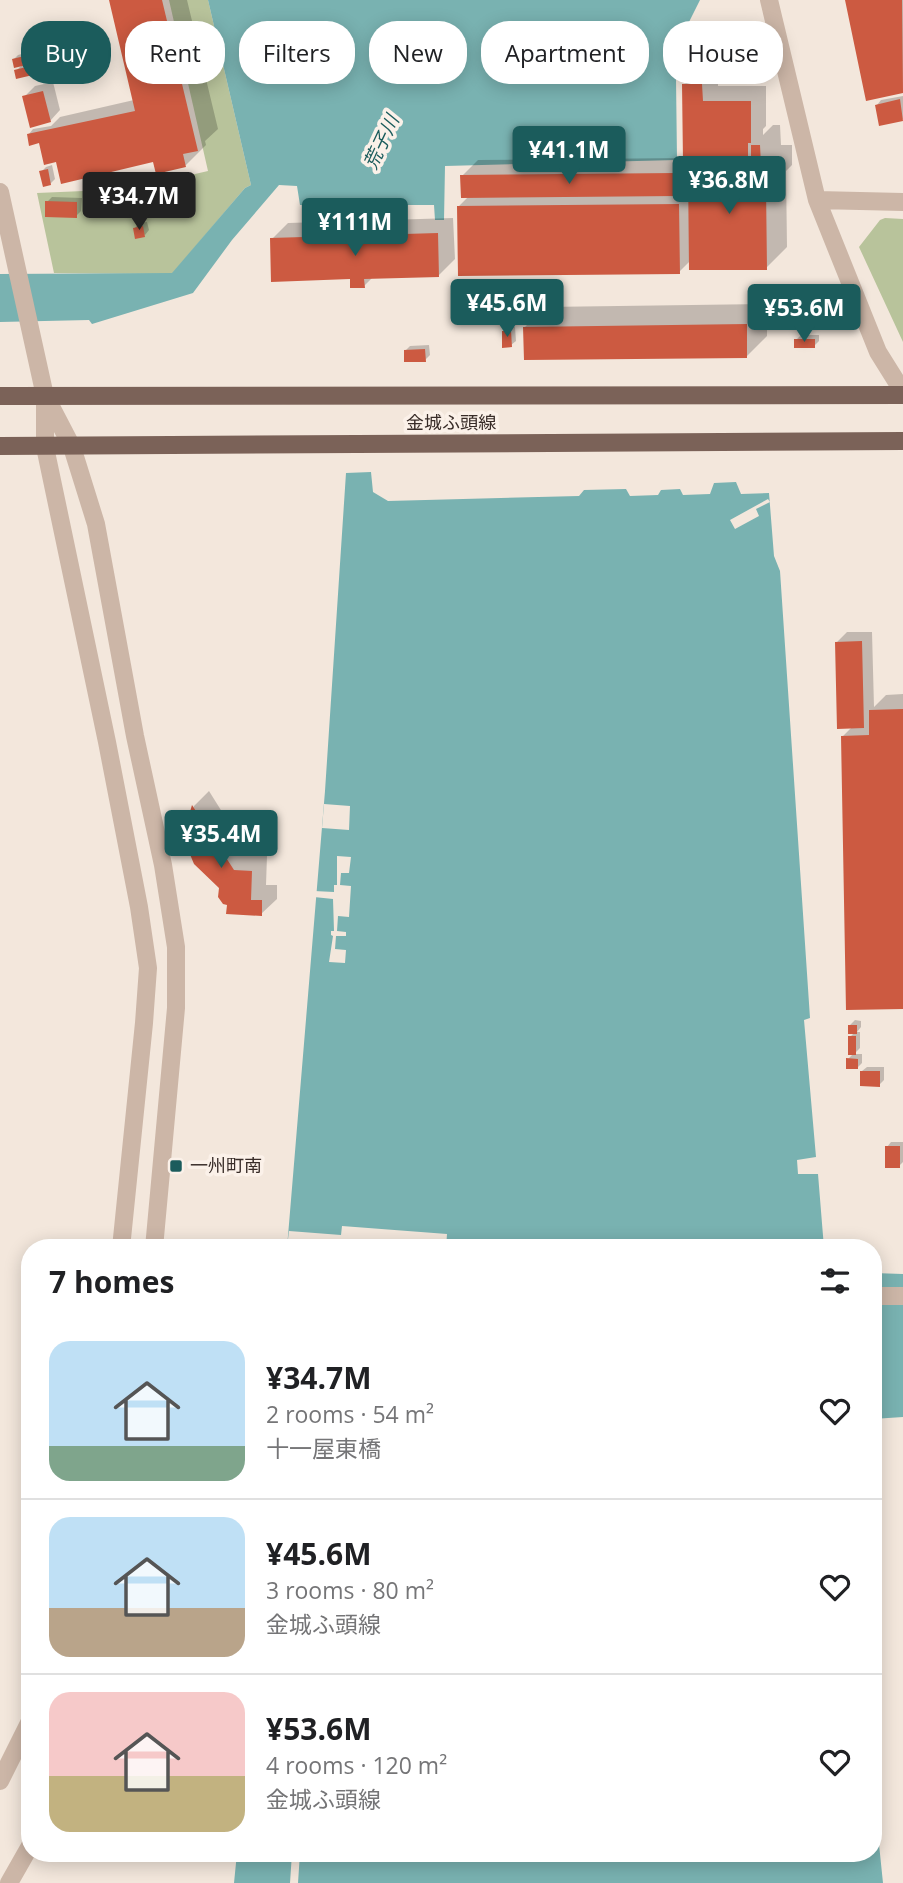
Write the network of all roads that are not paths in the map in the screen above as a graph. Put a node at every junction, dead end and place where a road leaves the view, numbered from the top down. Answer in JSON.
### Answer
{"nodes":[{"id":1,"x":769,"y":0,"type":"edge"},
{"id":2,"x":0,"y":192,"type":"edge"},
{"id":3,"x":817,"y":200,"type":"junction"},
{"id":4,"x":903,"y":202,"type":"edge"},
{"id":5,"x":5,"y":238,"type":"edge"},
{"id":6,"x":903,"y":394,"type":"edge"},
{"id":7,"x":0,"y":396,"type":"edge"},
{"id":8,"x":45,"y":396,"type":"junction"},
{"id":9,"x":903,"y":441,"type":"edge"},
{"id":10,"x":0,"y":446,"type":"edge"},
{"id":11,"x":45,"y":447,"type":"junction"},
{"id":12,"x":72,"y":447,"type":"junction"},
{"id":13,"x":122,"y":1239,"type":"edge"},
{"id":14,"x":155,"y":1239,"type":"edge"},
{"id":15,"x":882,"y":1296,"type":"edge"},
{"id":16,"x":903,"y":1296,"type":"edge"},
{"id":17,"x":21,"y":1739,"type":"edge"},
{"id":18,"x":0,"y":1781,"type":"edge"},
{"id":19,"x":21,"y":1862,"type":"edge"},
{"id":20,"x":9,"y":1883,"type":"edge"}],
"edges":[{"from":1,"to":3,"type":"street"},
{"from":2,"to":5,"type":"street"},
{"from":3,"to":4,"type":"street"},
{"from":3,"to":6,"type":"street"},
{"from":5,"to":8,"type":"street"},
{"from":6,"to":8,"type":"main road","name":"金城ふ頭線"},
{"from":7,"to":8,"type":"main road","name":"金城ふ頭線"},
{"from":8,"to":11,"type":"street"},
{"from":8,"to":12,"type":"street"},
{"from":9,"to":12,"type":"main road","name":"金城ふ頭線"},
{"from":10,"to":11,"type":"main road","name":"金城ふ頭線"},
{"from":11,"to":12,"type":"main road","name":"金城ふ頭線"},
{"from":11,"to":13,"type":"street"},
{"from":12,"to":14,"type":"street"},
{"from":15,"to":16,"type":"street"},
{"from":17,"to":18,"type":"street"},
{"from":19,"to":20,"type":"street"}]}
